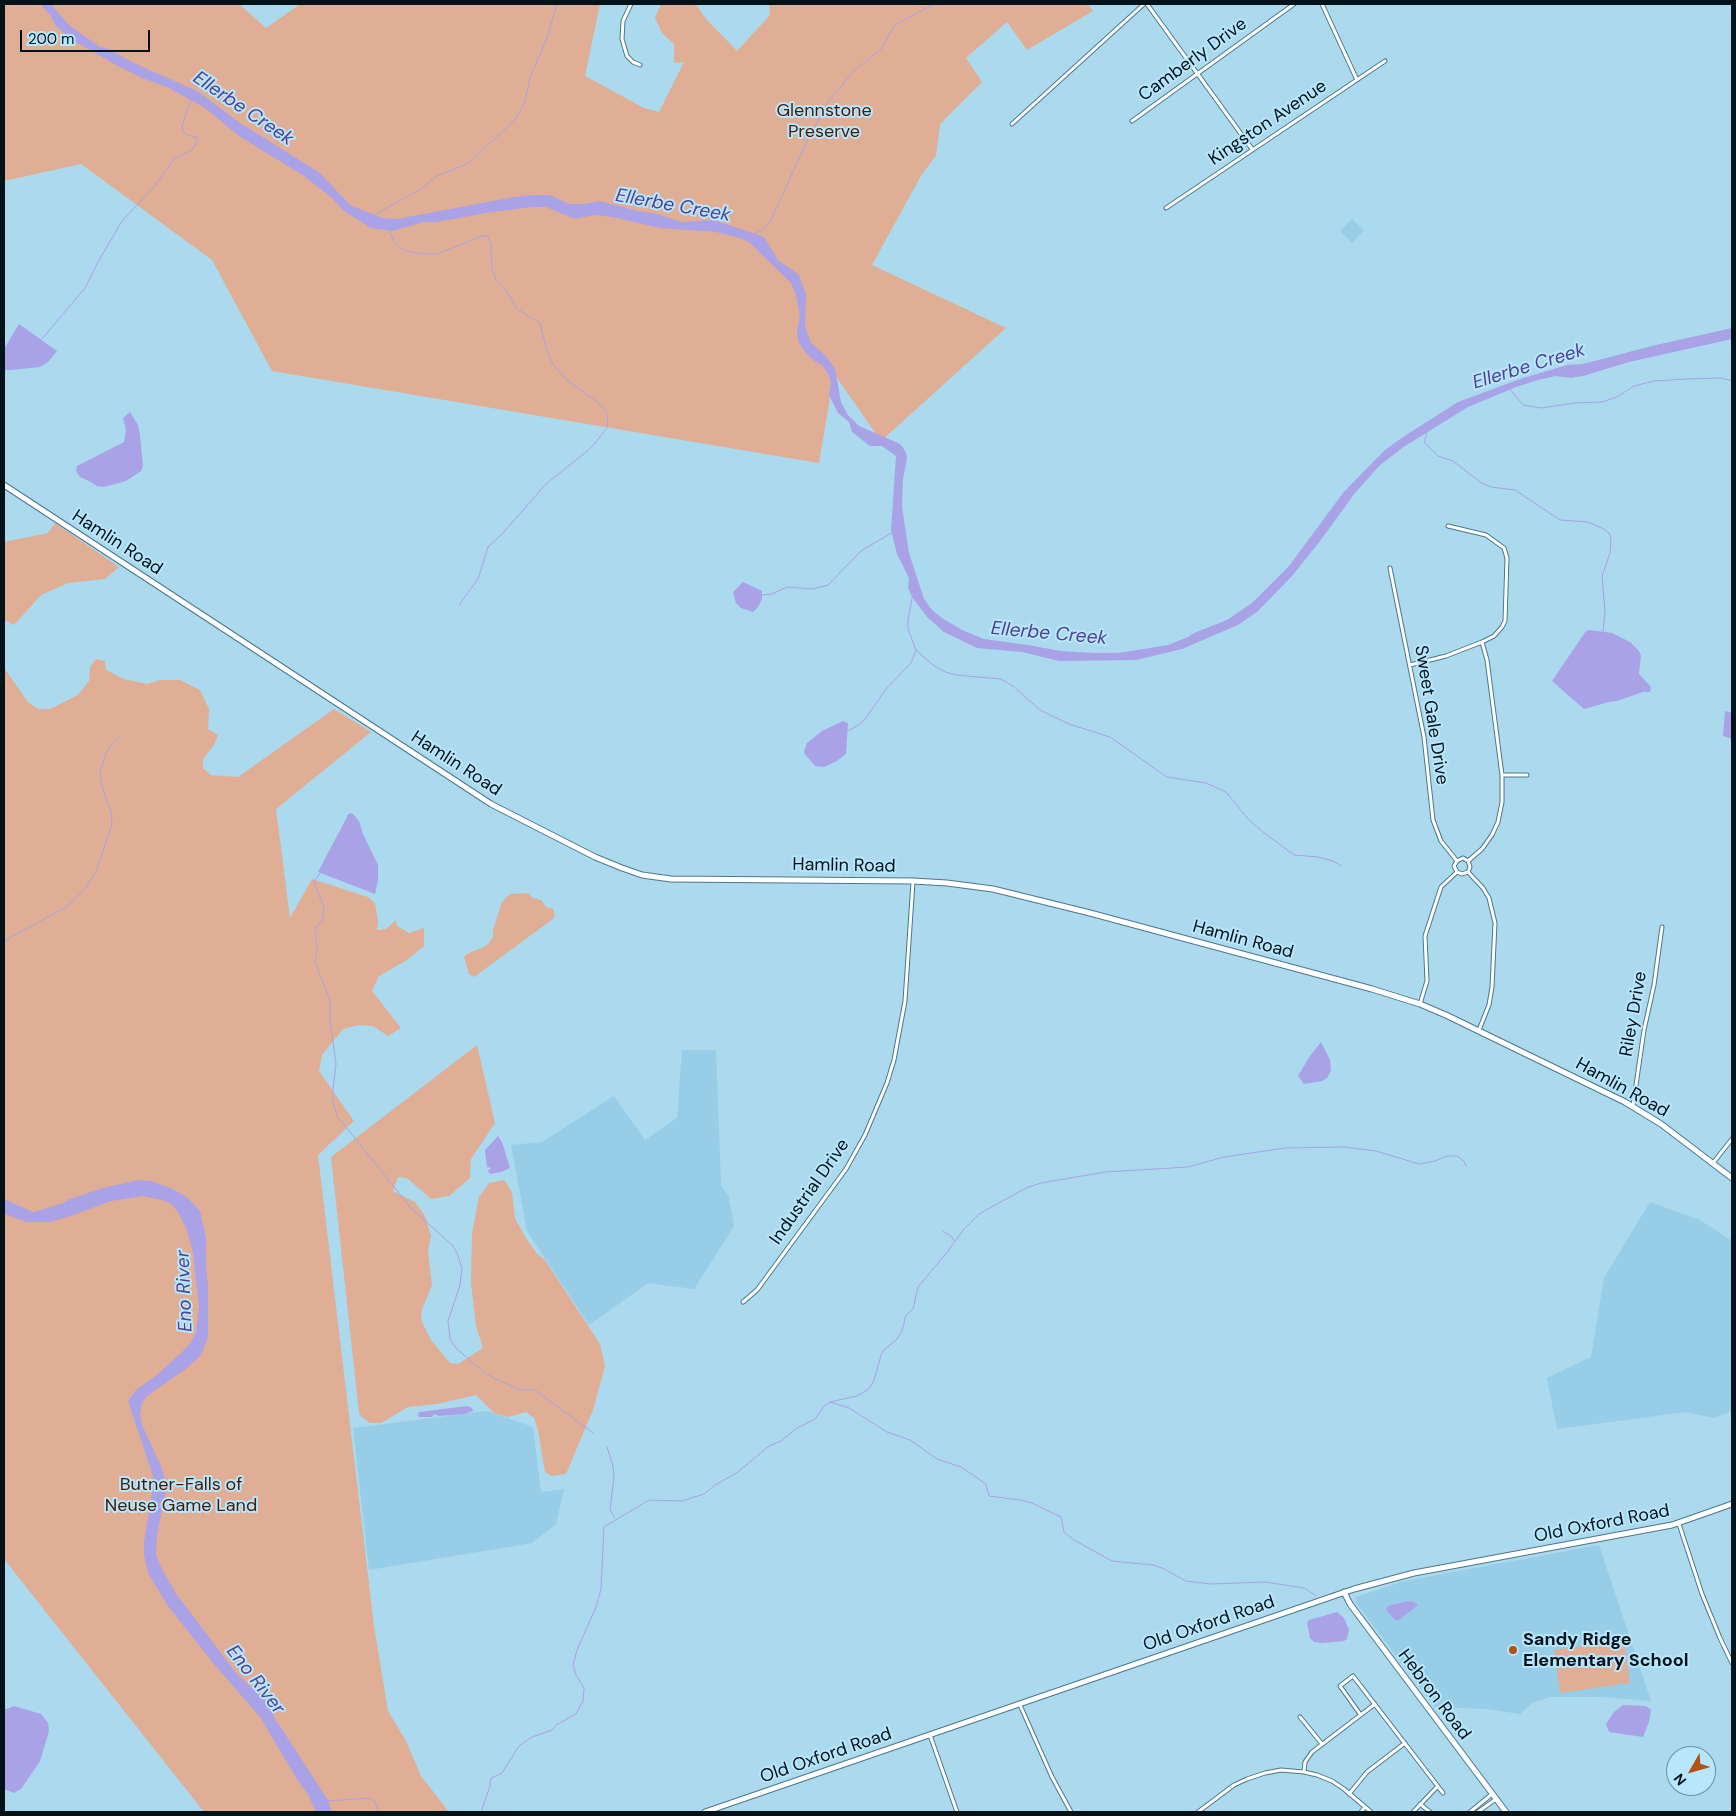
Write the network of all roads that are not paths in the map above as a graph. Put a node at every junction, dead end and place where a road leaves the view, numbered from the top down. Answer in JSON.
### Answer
{"nodes":[{"id":1,"x":631,"y":4,"type":"edge"},
{"id":2,"x":1146,"y":4,"type":"edge"},
{"id":3,"x":1294,"y":4,"type":"edge"},
{"id":4,"x":1322,"y":4,"type":"edge"},
{"id":5,"x":1385,"y":61,"type":"dead end"},
{"id":6,"x":640,"y":65,"type":"dead end"},
{"id":7,"x":1198,"y":74,"type":"junction"},
{"id":8,"x":1357,"y":80,"type":"junction"},
{"id":9,"x":1132,"y":121,"type":"dead end"},
{"id":10,"x":1012,"y":124,"type":"dead end"},
{"id":11,"x":1253,"y":149,"type":"junction"},
{"id":12,"x":1166,"y":208,"type":"dead end"},
{"id":13,"x":4,"y":485,"type":"edge"},
{"id":14,"x":1448,"y":526,"type":"dead end"},
{"id":15,"x":1390,"y":568,"type":"dead end"},
{"id":16,"x":1482,"y":642,"type":"junction"},
{"id":17,"x":1410,"y":665,"type":"junction"},
{"id":18,"x":1502,"y":775,"type":"junction"},
{"id":19,"x":1527,"y":775,"type":"dead end"},
{"id":20,"x":1457,"y":861,"type":"junction"},
{"id":21,"x":1468,"y":861,"type":"junction"},
{"id":22,"x":1457,"y":872,"type":"junction"},
{"id":23,"x":1468,"y":872,"type":"junction"},
{"id":24,"x":913,"y":881,"type":"junction"},
{"id":25,"x":1662,"y":927,"type":"dead end"},
{"id":26,"x":1420,"y":1004,"type":"junction"},
{"id":27,"x":1479,"y":1030,"type":"junction"},
{"id":28,"x":1633,"y":1106,"type":"junction"},
{"id":29,"x":1732,"y":1139,"type":"edge"},
{"id":30,"x":1713,"y":1163,"type":"junction"},
{"id":31,"x":1732,"y":1178,"type":"edge"},
{"id":32,"x":743,"y":1302,"type":"dead end"},
{"id":33,"x":1732,"y":1504,"type":"edge"},
{"id":34,"x":1679,"y":1524,"type":"junction"},
{"id":35,"x":1344,"y":1592,"type":"junction"},
{"id":36,"x":1732,"y":1663,"type":"edge"},
{"id":37,"x":1020,"y":1704,"type":"junction"},
{"id":38,"x":1375,"y":1704,"type":"junction"},
{"id":39,"x":1360,"y":1714,"type":"junction"},
{"id":40,"x":1300,"y":1717,"type":"dead end"},
{"id":41,"x":930,"y":1735,"type":"junction"},
{"id":42,"x":1405,"y":1743,"type":"junction"},
{"id":43,"x":1322,"y":1744,"type":"junction"},
{"id":44,"x":1304,"y":1772,"type":"junction"},
{"id":45,"x":1438,"y":1786,"type":"junction"},
{"id":46,"x":1443,"y":1792,"type":"dead end"},
{"id":47,"x":1350,"y":1794,"type":"junction"},
{"id":48,"x":1492,"y":1794,"type":"junction"},
{"id":49,"x":1496,"y":1799,"type":"junction"},
{"id":50,"x":1420,"y":1804,"type":"junction"},
{"id":51,"x":1365,"y":1807,"type":"junction"},
{"id":52,"x":705,"y":1812,"type":"edge"},
{"id":53,"x":957,"y":1812,"type":"edge"},
{"id":54,"x":1071,"y":1812,"type":"edge"},
{"id":55,"x":1198,"y":1812,"type":"edge"},
{"id":56,"x":1361,"y":1812,"type":"edge"},
{"id":57,"x":1371,"y":1812,"type":"edge"},
{"id":58,"x":1413,"y":1812,"type":"edge"},
{"id":59,"x":1430,"y":1812,"type":"edge"},
{"id":60,"x":1470,"y":1812,"type":"edge"},
{"id":61,"x":1478,"y":1812,"type":"edge"},
{"id":62,"x":1506,"y":1812,"type":"edge"}],
"edges":[{"from":1,"to":6,"type":"street"},
{"from":2,"to":7,"type":"street"},
{"from":2,"to":10,"type":"street"},
{"from":3,"to":7,"type":"street","name":"Camberly Drive"},
{"from":4,"to":8,"type":"street"},
{"from":5,"to":8,"type":"street","name":"Kingston Avenue"},
{"from":7,"to":9,"type":"street","name":"Camberly Drive"},
{"from":7,"to":11,"type":"street"},
{"from":8,"to":11,"type":"street","name":"Kingston Avenue"},
{"from":11,"to":12,"type":"street","name":"Kingston Avenue"},
{"from":13,"to":24,"type":"street","name":"Hamlin Road"},
{"from":14,"to":16,"type":"street"},
{"from":15,"to":17,"type":"street","name":"Sweet Gale Drive"},
{"from":16,"to":17,"type":"street"},
{"from":16,"to":18,"type":"street"},
{"from":17,"to":20,"type":"street","name":"Sweet Gale Drive"},
{"from":18,"to":19,"type":"street"},
{"from":18,"to":21,"type":"street"},
{"from":20,"to":21,"type":"street"},
{"from":20,"to":22,"type":"street"},
{"from":21,"to":23,"type":"street"},
{"from":22,"to":23,"type":"street"},
{"from":22,"to":26,"type":"street"},
{"from":23,"to":27,"type":"street"},
{"from":24,"to":26,"type":"street","name":"Hamlin Road"},
{"from":24,"to":32,"type":"street","name":"Industrial Drive"},
{"from":25,"to":28,"type":"street","name":"Riley Drive"},
{"from":26,"to":27,"type":"street","name":"Hamlin Road"},
{"from":27,"to":28,"type":"street","name":"Hamlin Road"},
{"from":28,"to":30,"type":"street","name":"Hamlin Road"},
{"from":29,"to":30,"type":"street"},
{"from":30,"to":31,"type":"street","name":"Hamlin Road"},
{"from":33,"to":34,"type":"street","name":"Old Oxford Road"},
{"from":34,"to":35,"type":"street","name":"Old Oxford Road"},
{"from":34,"to":36,"type":"street"},
{"from":35,"to":37,"type":"street","name":"Old Oxford Road"},
{"from":35,"to":48,"type":"street","name":"Hebron Road"},
{"from":37,"to":41,"type":"street","name":"Old Oxford Road"},
{"from":37,"to":54,"type":"street"},
{"from":38,"to":39,"type":"street"},
{"from":38,"to":39,"type":"street"},
{"from":38,"to":42,"type":"street"},
{"from":39,"to":43,"type":"street"},
{"from":40,"to":43,"type":"street"},
{"from":41,"to":52,"type":"street","name":"Old Oxford Road"},
{"from":41,"to":53,"type":"street"},
{"from":42,"to":45,"type":"street"},
{"from":42,"to":47,"type":"street"},
{"from":43,"to":44,"type":"street"},
{"from":44,"to":47,"type":"street"},
{"from":44,"to":55,"type":"street"},
{"from":45,"to":46,"type":"street"},
{"from":45,"to":50,"type":"street"},
{"from":47,"to":51,"type":"street"},
{"from":48,"to":49,"type":"street","name":"Hebron Road"},
{"from":48,"to":60,"type":"street"},
{"from":49,"to":61,"type":"street"},
{"from":49,"to":62,"type":"street","name":"Hebron Road"},
{"from":50,"to":58,"type":"street"},
{"from":50,"to":59,"type":"street"},
{"from":51,"to":56,"type":"street"},
{"from":51,"to":57,"type":"street"}]}
